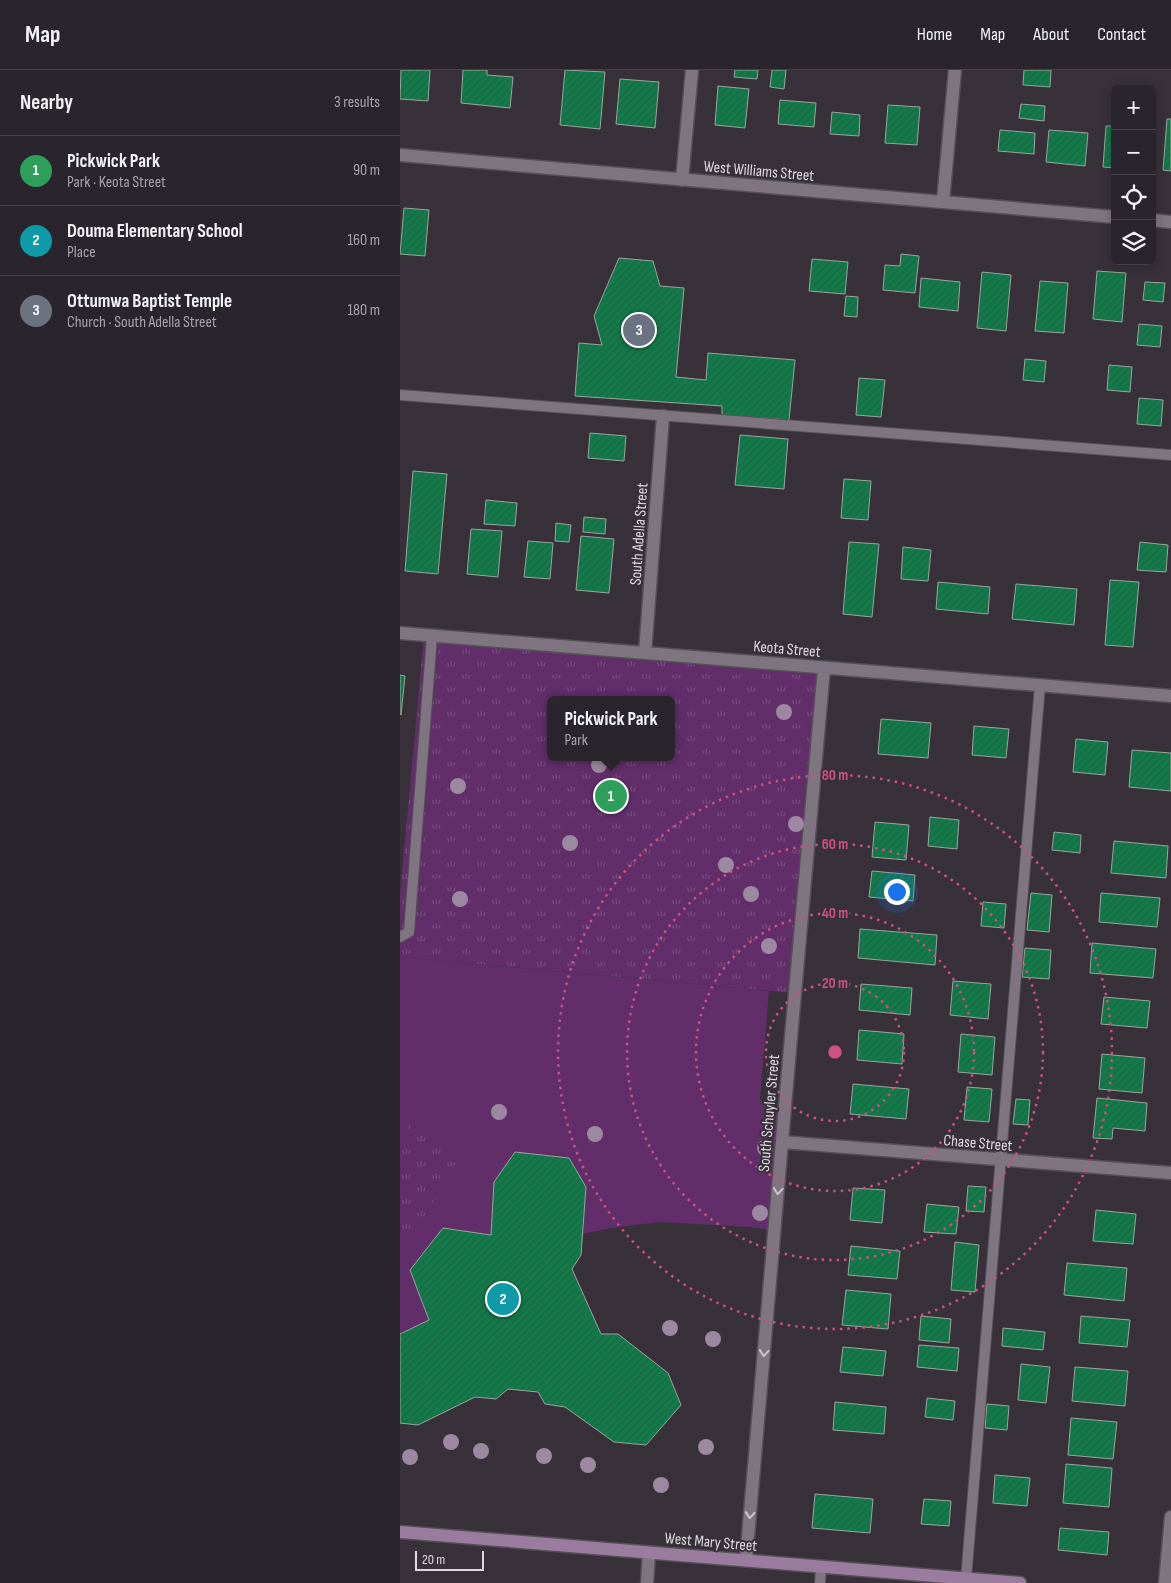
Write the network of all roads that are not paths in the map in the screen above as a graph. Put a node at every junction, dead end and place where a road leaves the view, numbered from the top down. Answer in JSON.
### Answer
{"nodes":[{"id":1,"x":692,"y":70,"type":"edge"},
{"id":2,"x":955,"y":70,"type":"edge"},
{"id":3,"x":400,"y":155,"type":"edge"},
{"id":4,"x":682,"y":180,"type":"junction"},
{"id":5,"x":943,"y":202,"type":"junction"},
{"id":6,"x":1111,"y":217,"type":"edge"},
{"id":7,"x":1156,"y":220,"type":"edge"},
{"id":8,"x":1171,"y":222,"type":"edge"},
{"id":9,"x":400,"y":396,"type":"edge"},
{"id":10,"x":663,"y":416,"type":"junction"},
{"id":11,"x":1171,"y":455,"type":"edge"},
{"id":12,"x":400,"y":633,"type":"edge"},
{"id":13,"x":432,"y":636,"type":"junction"},
{"id":14,"x":645,"y":653,"type":"junction"},
{"id":15,"x":824,"y":668,"type":"junction"},
{"id":16,"x":1040,"y":685,"type":"junction"},
{"id":17,"x":1171,"y":696,"type":"edge"},
{"id":18,"x":400,"y":937,"type":"edge"},
{"id":19,"x":782,"y":1142,"type":"junction"},
{"id":20,"x":1001,"y":1160,"type":"junction"},
{"id":21,"x":1171,"y":1173,"type":"edge"},
{"id":22,"x":1171,"y":1517,"type":"edge"},
{"id":23,"x":400,"y":1532,"type":"edge"},
{"id":24,"x":649,"y":1553,"type":"junction"},
{"id":25,"x":746,"y":1560,"type":"junction"},
{"id":26,"x":821,"y":1566,"type":"junction"},
{"id":27,"x":966,"y":1579,"type":"junction"},
{"id":28,"x":1000,"y":1582,"type":"edge"},
{"id":29,"x":647,"y":1583,"type":"edge"},
{"id":30,"x":820,"y":1583,"type":"edge"},
{"id":31,"x":1020,"y":1583,"type":"edge"},
{"id":32,"x":1165,"y":1583,"type":"edge"}],
"edges":[{"from":1,"to":4,"type":"street"},
{"from":2,"to":5,"type":"street"},
{"from":3,"to":4,"type":"street","name":"West Williams Street"},
{"from":4,"to":5,"type":"street","name":"West Williams Street"},
{"from":5,"to":6,"type":"street","name":"West Williams Street"},
{"from":7,"to":8,"type":"street"},
{"from":9,"to":10,"type":"lane"},
{"from":10,"to":11,"type":"lane"},
{"from":10,"to":14,"type":"street","name":"South Adella Street"},
{"from":12,"to":13,"type":"street","name":"Keota Street"},
{"from":13,"to":14,"type":"street","name":"Keota Street"},
{"from":13,"to":18,"type":"lane"},
{"from":14,"to":15,"type":"street","name":"Keota Street"},
{"from":15,"to":16,"type":"street","name":"Keota Street"},
{"from":15,"to":19,"type":"street","name":"South Schuyler Street"},
{"from":16,"to":17,"type":"street","name":"Keota Street"},
{"from":16,"to":20,"type":"lane"},
{"from":19,"to":20,"type":"street","name":"Chase Street"},
{"from":19,"to":25,"type":"street","name":"South Schuyler Street","one_way":true},
{"from":20,"to":21,"type":"street","name":"Chase Street"},
{"from":20,"to":27,"type":"lane"},
{"from":22,"to":32,"type":"street"},
{"from":23,"to":24,"type":"main road","name":"West Mary Street"},
{"from":24,"to":25,"type":"main road","name":"West Mary Street"},
{"from":24,"to":29,"type":"street"},
{"from":25,"to":26,"type":"main road","name":"West Mary Street"},
{"from":26,"to":27,"type":"main road","name":"West Mary Street"},
{"from":26,"to":30,"type":"lane"},
{"from":27,"to":28,"type":"main road","name":"West Mary Street"},
{"from":28,"to":31,"type":"main road","name":"West Mary Street"}]}
